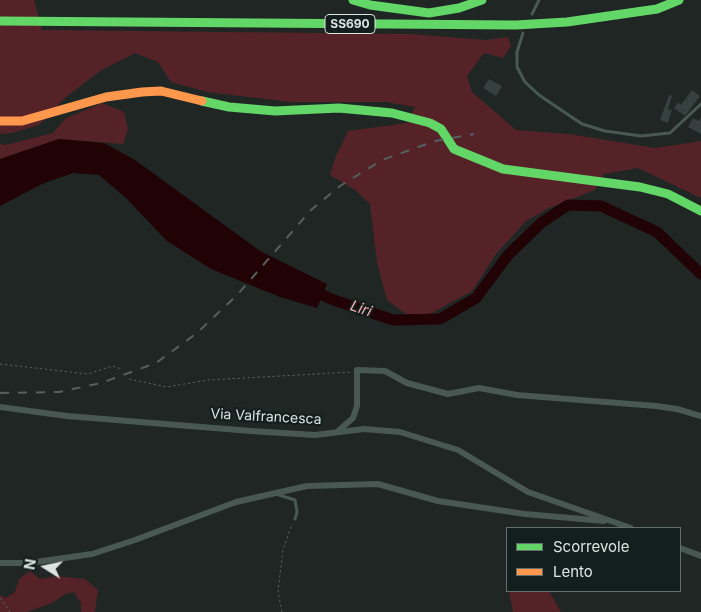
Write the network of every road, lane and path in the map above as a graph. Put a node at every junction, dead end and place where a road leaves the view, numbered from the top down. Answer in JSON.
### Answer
{"nodes":[{"id":1,"x":353,"y":0,"type":"edge"},
{"id":2,"x":482,"y":0,"type":"edge"},
{"id":3,"x":539,"y":0,"type":"edge"},
{"id":4,"x":679,"y":0,"type":"edge"},
{"id":5,"x":532,"y":14,"type":"dead end"},
{"id":6,"x":0,"y":21,"type":"edge"},
{"id":7,"x":523,"y":33,"type":"dead end"},
{"id":8,"x":701,"y":104,"type":"edge"},
{"id":9,"x":0,"y":121,"type":"edge"},
{"id":10,"x":701,"y":211,"type":"edge"},
{"id":11,"x":0,"y":364,"type":"edge"},
{"id":12,"x":122,"y":369,"type":"dead end"},
{"id":13,"x":357,"y":370,"type":"junction"},
{"id":14,"x":129,"y":378,"type":"dead end"},
{"id":15,"x":0,"y":407,"type":"edge"},
{"id":16,"x":701,"y":416,"type":"edge"},
{"id":17,"x":337,"y":432,"type":"junction"},
{"id":18,"x":274,"y":494,"type":"junction"},
{"id":19,"x":295,"y":519,"type":"joint"},
{"id":20,"x":610,"y":521,"type":"junction"},
{"id":21,"x":628,"y":527,"type":"edge"},
{"id":22,"x":681,"y":548,"type":"edge"},
{"id":23,"x":701,"y":556,"type":"edge"},
{"id":24,"x":0,"y":563,"type":"edge"},
{"id":25,"x":0,"y":598,"type":"edge"},
{"id":26,"x":10,"y":612,"type":"edge"},
{"id":27,"x":282,"y":612,"type":"edge"}],
"edges":[{"from":1,"to":2,"type":"main road"},
{"from":3,"to":5,"type":"lane"},
{"from":4,"to":6,"type":"main road","number":"SS690"},
{"from":7,"to":8,"type":"lane"},
{"from":9,"to":10,"type":"main road"},
{"from":11,"to":12,"type":"path"},
{"from":13,"to":14,"type":"path"},
{"from":13,"to":16,"type":"street"},
{"from":13,"to":17,"type":"street"},
{"from":15,"to":17,"type":"street","name":"Via Valfrancesca"},
{"from":17,"to":20,"type":"street","name":"Via Valfrancesca"},
{"from":18,"to":19,"type":"lane"},
{"from":18,"to":20,"type":"street"},
{"from":18,"to":24,"type":"street"},
{"from":19,"to":27,"type":"path"},
{"from":20,"to":21,"type":"street","name":"Via Valfrancesca"},
{"from":22,"to":23,"type":"street"},
{"from":25,"to":26,"type":"path"}]}
